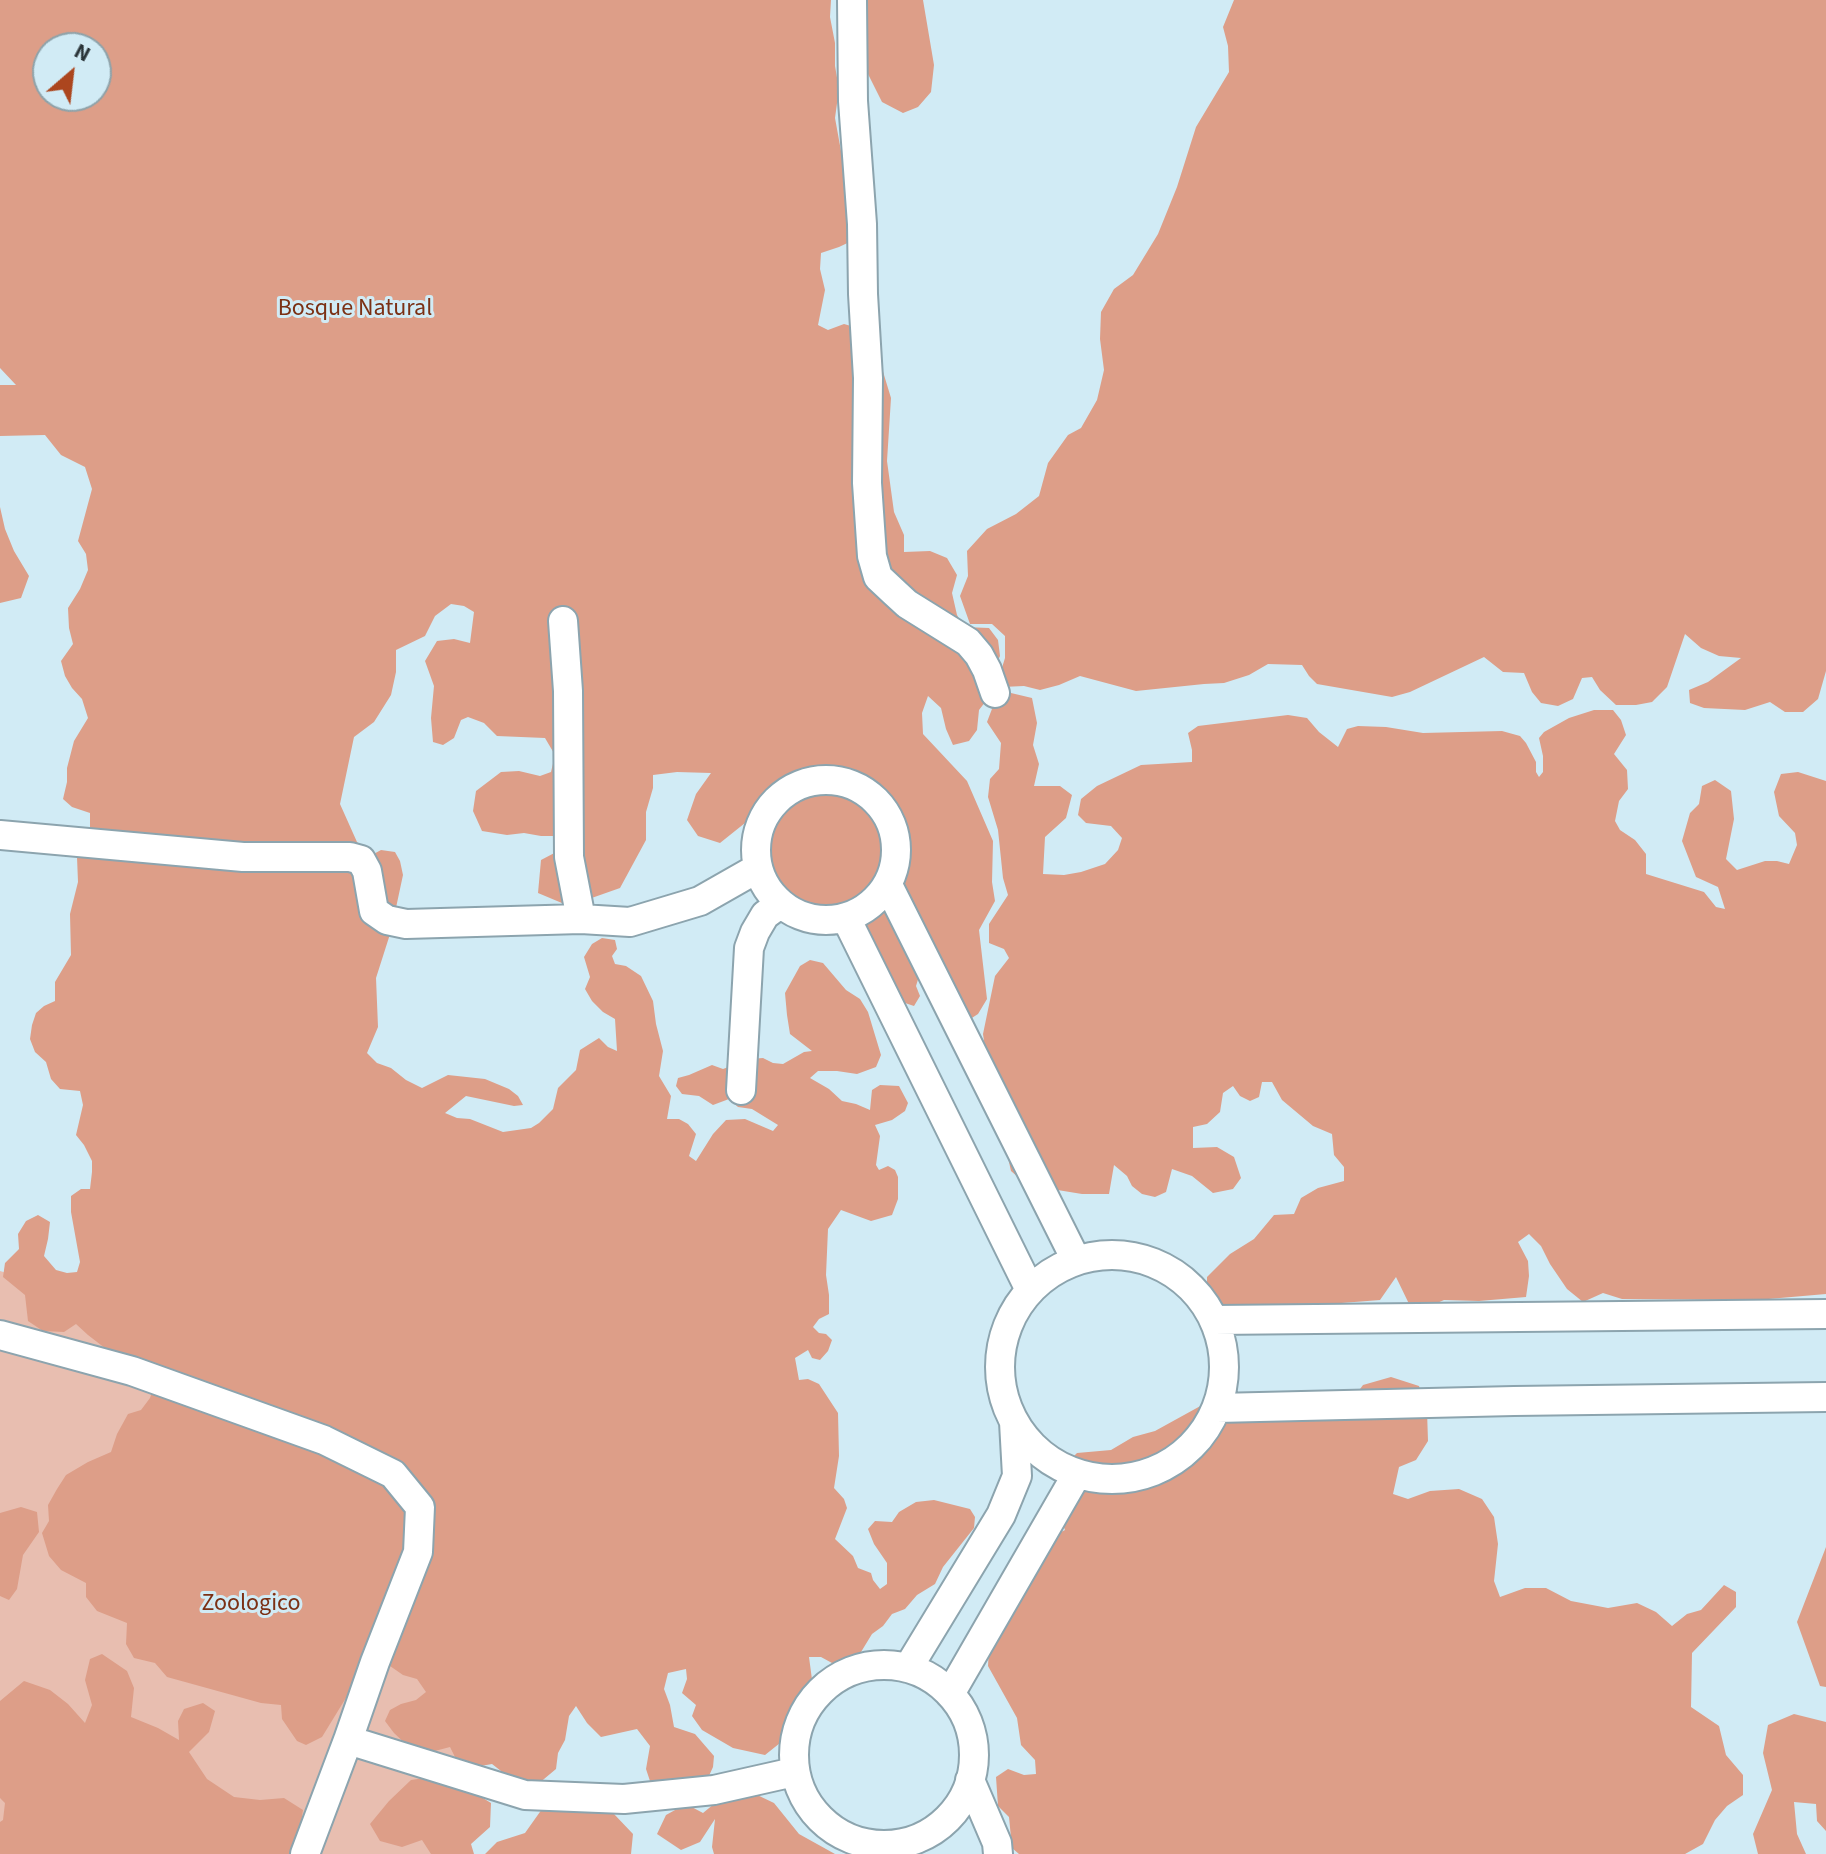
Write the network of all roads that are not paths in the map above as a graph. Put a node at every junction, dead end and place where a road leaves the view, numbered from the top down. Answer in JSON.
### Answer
{"nodes":[{"id":1,"x":852,"y":0,"type":"edge"},
{"id":2,"x":563,"y":621,"type":"dead end"},
{"id":3,"x":995,"y":693,"type":"dead end"},
{"id":4,"x":0,"y":835,"type":"edge"},
{"id":5,"x":758,"y":868,"type":"junction"},
{"id":6,"x":888,"y":885,"type":"junction"},
{"id":7,"x":780,"y":904,"type":"junction"},
{"id":8,"x":846,"y":918,"type":"junction"},
{"id":9,"x":581,"y":919,"type":"junction"},
{"id":10,"x":741,"y":1090,"type":"dead end"},
{"id":11,"x":1076,"y":1260,"type":"junction"},
{"id":12,"x":1030,"y":1290,"type":"junction"},
{"id":13,"x":1826,"y":1314,"type":"edge"},
{"id":14,"x":1214,"y":1320,"type":"junction"},
{"id":15,"x":0,"y":1335,"type":"edge"},
{"id":16,"x":1826,"y":1397,"type":"edge"},
{"id":17,"x":1217,"y":1408,"type":"junction"},
{"id":18,"x":1014,"y":1422,"type":"junction"},
{"id":19,"x":1077,"y":1474,"type":"junction"},
{"id":20,"x":908,"y":1668,"type":"junction"},
{"id":21,"x":950,"y":1694,"type":"junction"},
{"id":22,"x":348,"y":1740,"type":"junction"},
{"id":23,"x":794,"y":1772,"type":"junction"},
{"id":24,"x":970,"y":1780,"type":"junction"},
{"id":25,"x":870,"y":1849,"type":"edge"},
{"id":26,"x":305,"y":1854,"type":"edge"},
{"id":27,"x":998,"y":1854,"type":"edge"}],
"edges":[{"from":1,"to":3,"type":"lane"},
{"from":2,"to":9,"type":"lane"},
{"from":4,"to":9,"type":"lane"},
{"from":5,"to":6,"type":"lane"},
{"from":5,"to":7,"type":"lane"},
{"from":5,"to":9,"type":"lane"},
{"from":6,"to":8,"type":"lane"},
{"from":6,"to":11,"type":"lane"},
{"from":7,"to":8,"type":"lane"},
{"from":7,"to":10,"type":"lane"},
{"from":8,"to":12,"type":"lane"},
{"from":11,"to":12,"type":"lane"},
{"from":11,"to":14,"type":"lane"},
{"from":12,"to":18,"type":"lane"},
{"from":13,"to":14,"type":"lane"},
{"from":14,"to":17,"type":"lane"},
{"from":15,"to":22,"type":"lane"},
{"from":16,"to":17,"type":"lane"},
{"from":17,"to":19,"type":"lane"},
{"from":18,"to":19,"type":"lane"},
{"from":18,"to":20,"type":"lane"},
{"from":19,"to":21,"type":"lane"},
{"from":20,"to":21,"type":"lane"},
{"from":20,"to":23,"type":"lane"},
{"from":21,"to":24,"type":"lane"},
{"from":22,"to":23,"type":"lane"},
{"from":22,"to":26,"type":"lane"},
{"from":23,"to":25,"type":"lane"},
{"from":24,"to":25,"type":"lane"},
{"from":24,"to":27,"type":"lane"}]}
